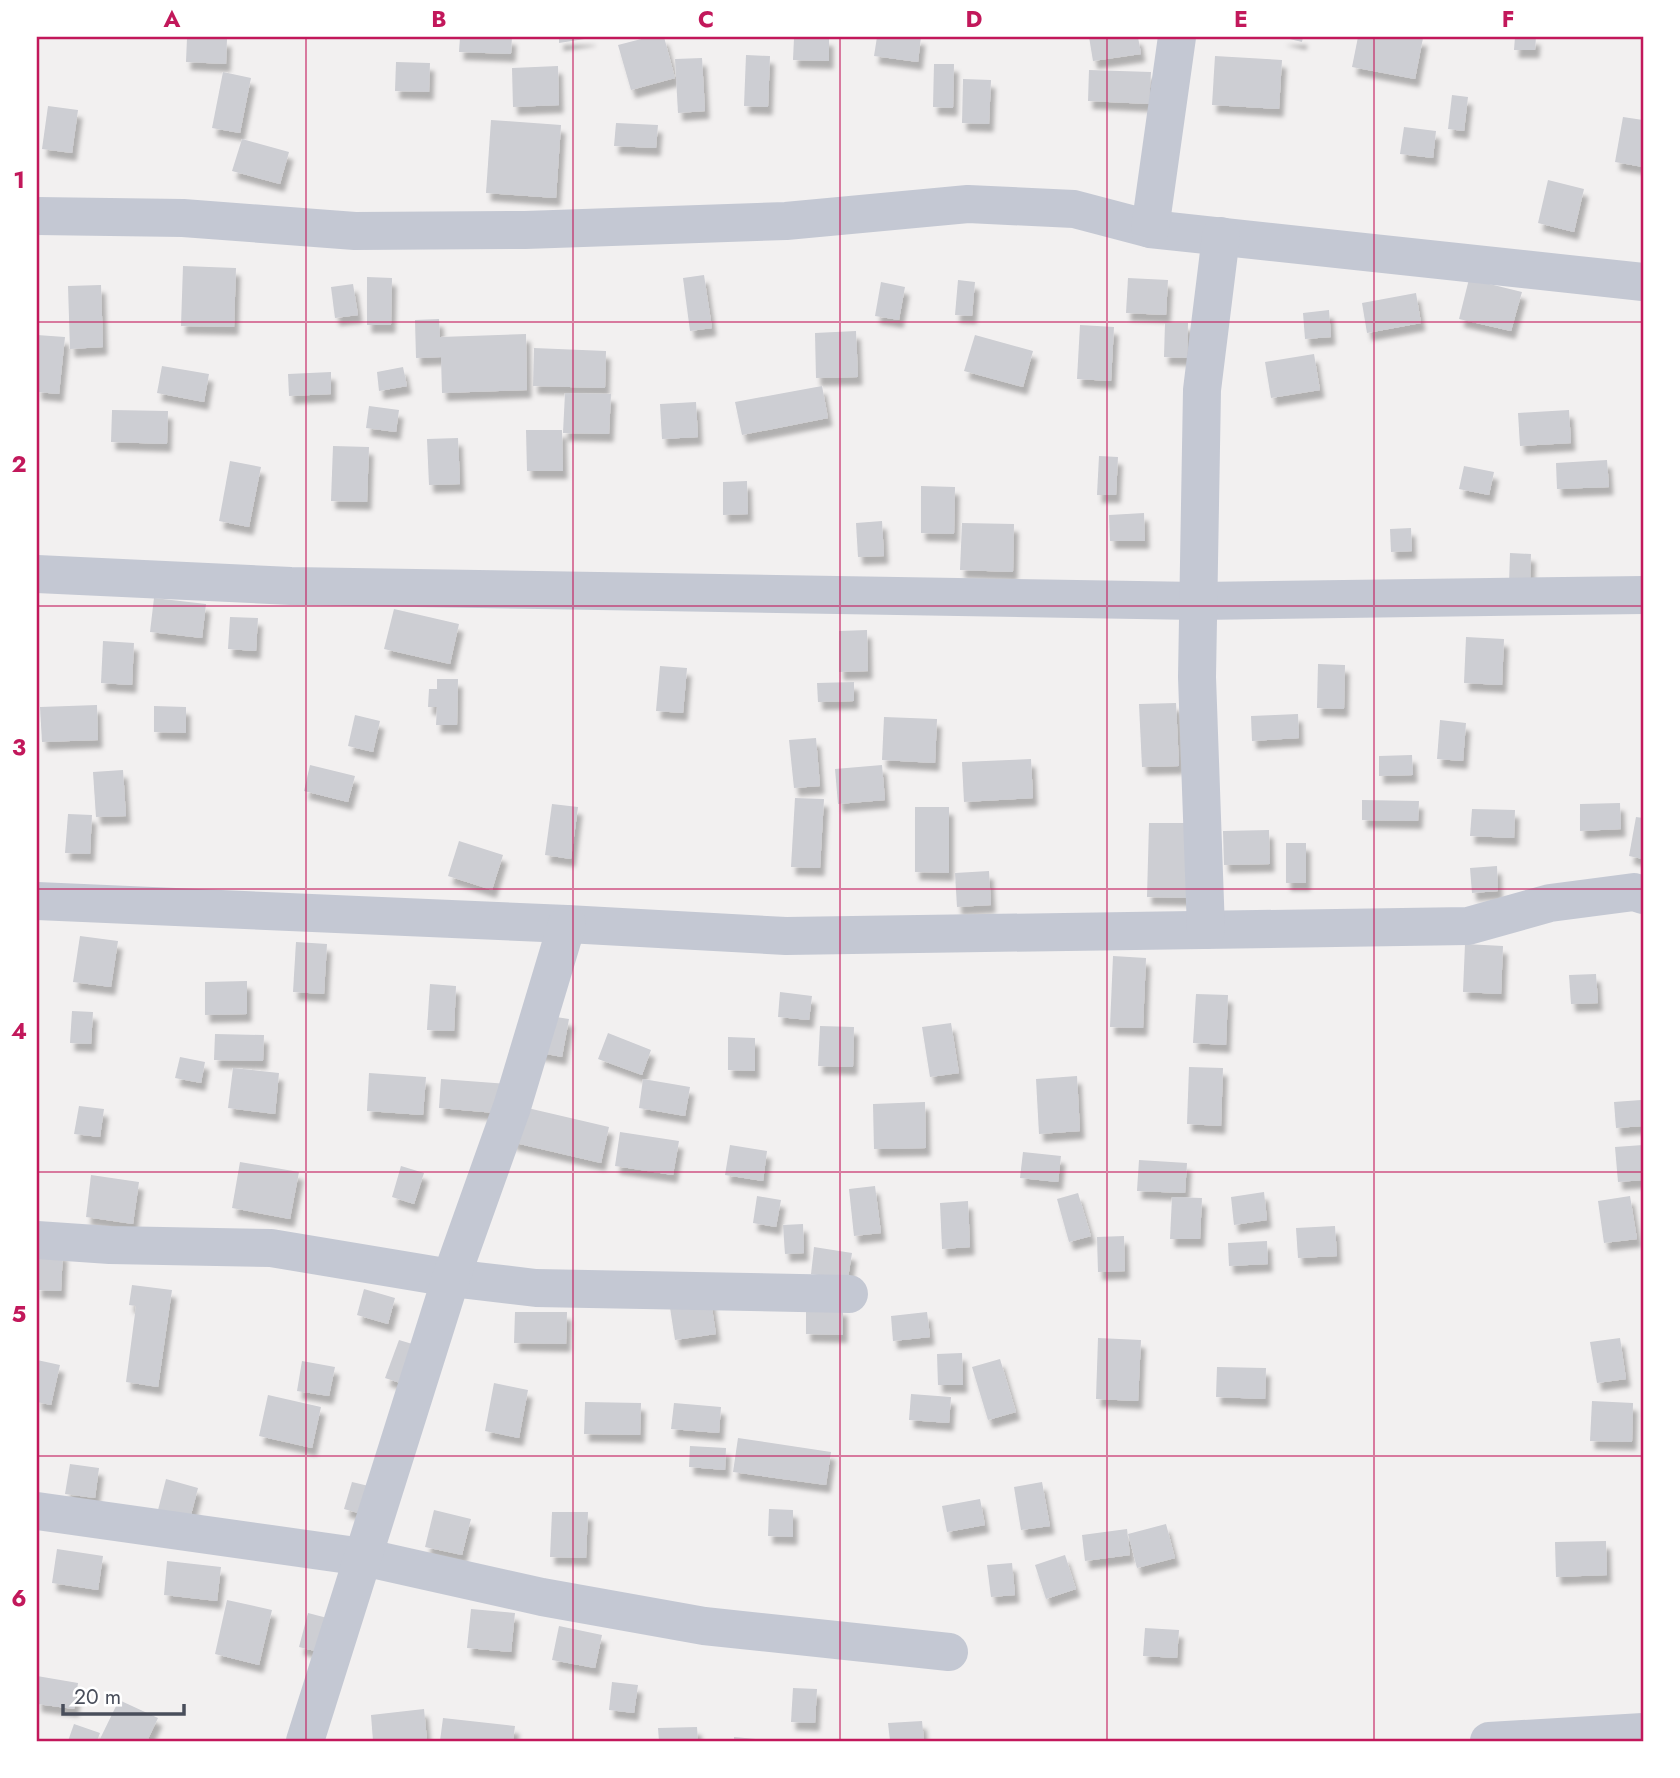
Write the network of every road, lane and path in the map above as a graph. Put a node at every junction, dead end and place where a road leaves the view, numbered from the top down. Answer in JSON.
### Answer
{"nodes":[{"id":1,"x":1177,"y":37,"type":"edge"},
{"id":2,"x":37,"y":216,"type":"edge"},
{"id":3,"x":1150,"y":229,"type":"junction"},
{"id":4,"x":1221,"y":236,"type":"junction"},
{"id":5,"x":1643,"y":282,"type":"edge"},
{"id":6,"x":37,"y":573,"type":"edge"},
{"id":7,"x":1643,"y":595,"type":"edge"},
{"id":8,"x":1198,"y":601,"type":"junction"},
{"id":9,"x":1643,"y":895,"type":"edge"},
{"id":10,"x":37,"y":901,"type":"edge"},
{"id":11,"x":567,"y":923,"type":"junction"},
{"id":12,"x":1206,"y":930,"type":"junction"},
{"id":13,"x":37,"y":1240,"type":"edge"},
{"id":14,"x":451,"y":1278,"type":"junction"},
{"id":15,"x":849,"y":1294,"type":"dead end"},
{"id":16,"x":37,"y":1511,"type":"edge"},
{"id":17,"x":363,"y":1557,"type":"junction"},
{"id":18,"x":949,"y":1652,"type":"dead end"},
{"id":19,"x":1643,"y":1732,"type":"edge"},
{"id":20,"x":304,"y":1741,"type":"edge"},
{"id":21,"x":1489,"y":1741,"type":"edge"}],
"edges":[{"from":1,"to":3,"type":"street"},
{"from":2,"to":3,"type":"street"},
{"from":3,"to":4,"type":"street"},
{"from":4,"to":5,"type":"street"},
{"from":4,"to":8,"type":"street"},
{"from":6,"to":8,"type":"street"},
{"from":7,"to":8,"type":"street"},
{"from":8,"to":12,"type":"street"},
{"from":9,"to":12,"type":"street"},
{"from":10,"to":11,"type":"street"},
{"from":11,"to":12,"type":"street"},
{"from":11,"to":14,"type":"street"},
{"from":13,"to":14,"type":"street"},
{"from":14,"to":15,"type":"street"},
{"from":14,"to":17,"type":"street"},
{"from":16,"to":17,"type":"street"},
{"from":17,"to":18,"type":"street"},
{"from":17,"to":20,"type":"street"},
{"from":19,"to":21,"type":"street"}]}
